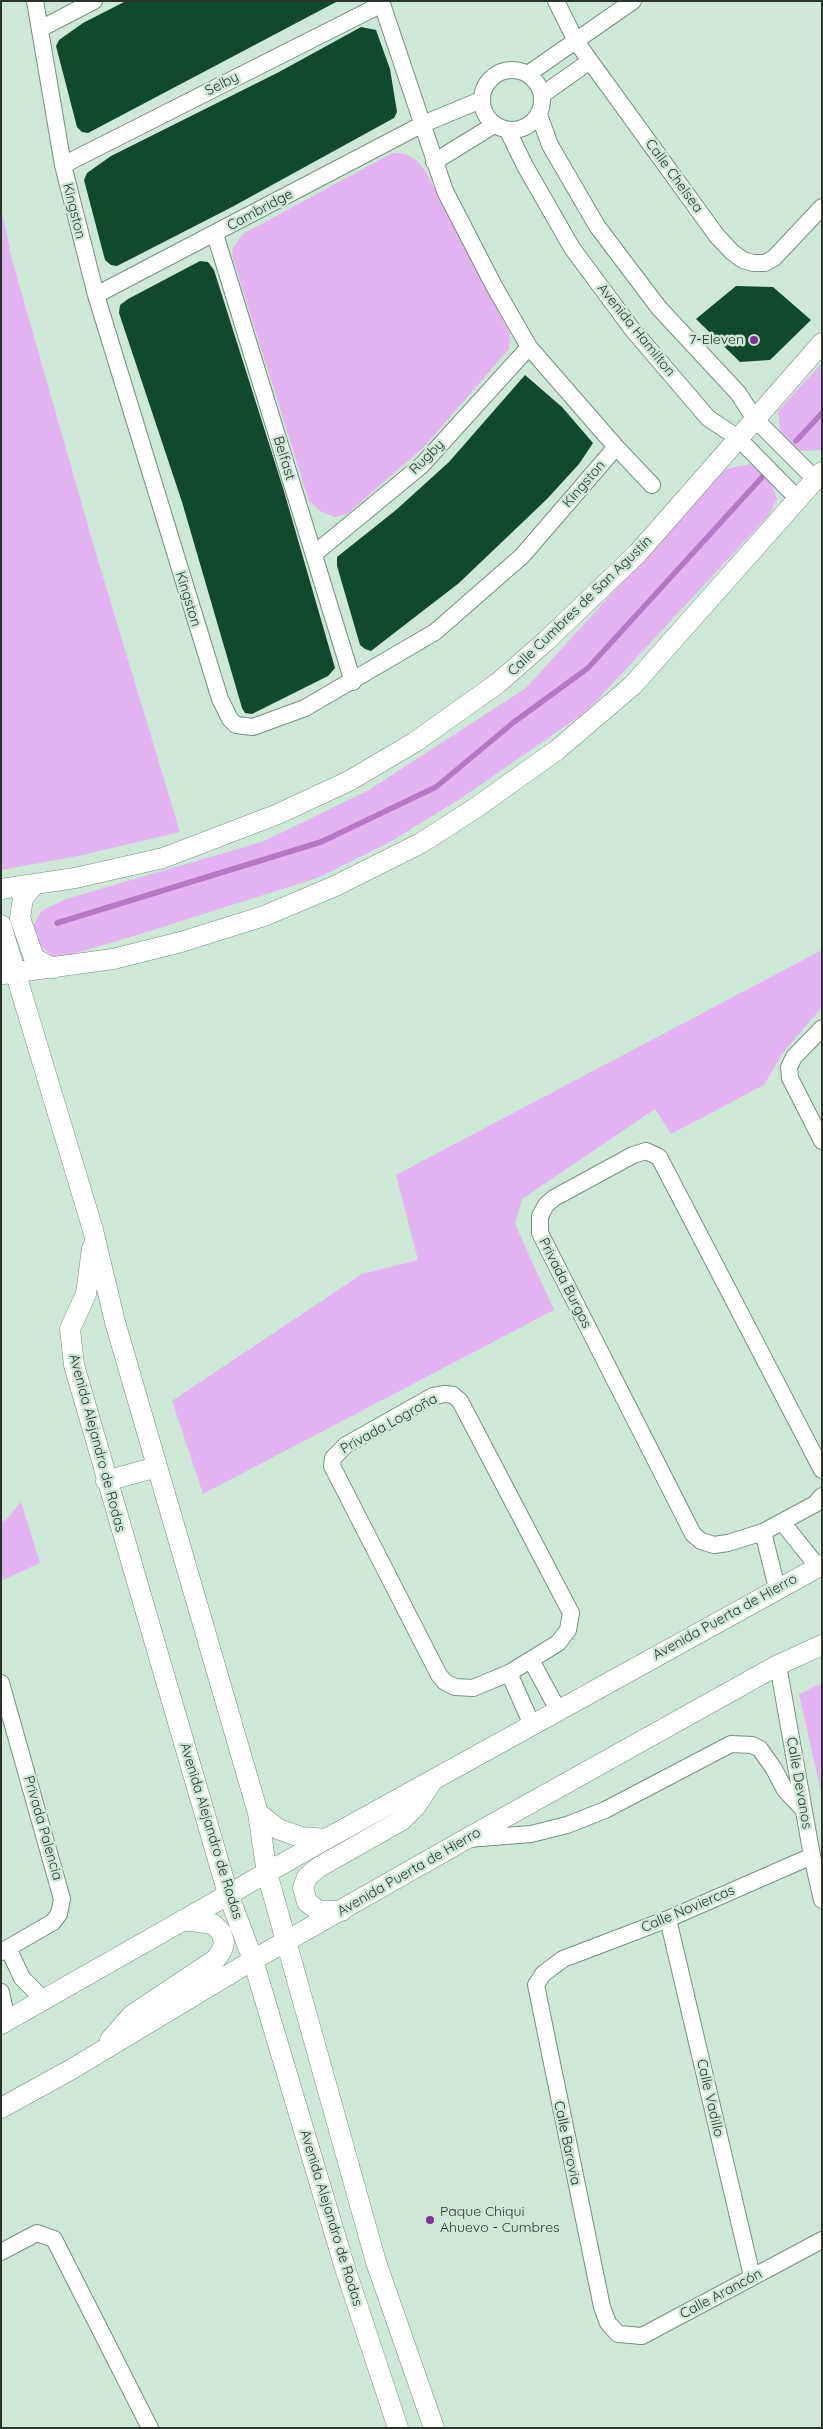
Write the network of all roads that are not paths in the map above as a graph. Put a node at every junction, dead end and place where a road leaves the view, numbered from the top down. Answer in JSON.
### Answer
{"nodes":[{"id":1,"x":36,"y":1,"type":"edge"},
{"id":2,"x":94,"y":1,"type":"edge"},
{"id":3,"x":556,"y":1,"type":"edge"},
{"id":4,"x":633,"y":1,"type":"edge"},
{"id":5,"x":381,"y":2,"type":"edge"},
{"id":6,"x":40,"y":29,"type":"junction"},
{"id":7,"x":576,"y":41,"type":"junction"},
{"id":8,"x":590,"y":62,"type":"junction"},
{"id":9,"x":528,"y":74,"type":"junction"},
{"id":10,"x":542,"y":95,"type":"junction"},
{"id":11,"x":481,"y":100,"type":"junction"},
{"id":12,"x":539,"y":115,"type":"junction"},
{"id":13,"x":423,"y":124,"type":"junction"},
{"id":14,"x":501,"y":128,"type":"junction"},
{"id":15,"x":434,"y":162,"type":"junction"},
{"id":16,"x":62,"y":165,"type":"junction"},
{"id":17,"x":822,"y":207,"type":"edge"},
{"id":18,"x":215,"y":234,"type":"junction"},
{"id":19,"x":96,"y":295,"type":"junction"},
{"id":20,"x":822,"y":343,"type":"edge"},
{"id":21,"x":529,"y":347,"type":"junction"},
{"id":22,"x":755,"y":419,"type":"junction"},
{"id":23,"x":738,"y":438,"type":"junction"},
{"id":24,"x":616,"y":447,"type":"junction"},
{"id":25,"x":819,"y":476,"type":"edge"},
{"id":26,"x":652,"y":484,"type":"dead end"},
{"id":27,"x":799,"y":500,"type":"junction"},
{"id":28,"x":314,"y":554,"type":"junction"},
{"id":29,"x":352,"y":682,"type":"junction"},
{"id":30,"x":34,"y":885,"type":"junction"},
{"id":31,"x":1,"y":889,"type":"edge"},
{"id":32,"x":1,"y":925,"type":"edge"},
{"id":33,"x":52,"y":968,"type":"junction"},
{"id":34,"x":8,"y":974,"type":"edge"},
{"id":35,"x":822,"y":1028,"type":"edge"},
{"id":36,"x":822,"y":1141,"type":"edge"},
{"id":37,"x":93,"y":1230,"type":"junction"},
{"id":38,"x":76,"y":1316,"type":"junction"},
{"id":39,"x":115,"y":1322,"type":"junction"},
{"id":40,"x":157,"y":1467,"type":"junction"},
{"id":41,"x":822,"y":1470,"type":"edge"},
{"id":42,"x":106,"y":1481,"type":"junction"},
{"id":43,"x":822,"y":1496,"type":"edge"},
{"id":44,"x":782,"y":1522,"type":"junction"},
{"id":45,"x":763,"y":1532,"type":"junction"},
{"id":46,"x":820,"y":1566,"type":"edge"},
{"id":47,"x":777,"y":1588,"type":"junction"},
{"id":48,"x":822,"y":1644,"type":"edge"},
{"id":49,"x":531,"y":1660,"type":"junction"},
{"id":50,"x":778,"y":1665,"type":"junction"},
{"id":51,"x":509,"y":1673,"type":"junction"},
{"id":52,"x":1,"y":1683,"type":"edge"},
{"id":53,"x":558,"y":1710,"type":"junction"},
{"id":54,"x":532,"y":1725,"type":"junction"},
{"id":55,"x":432,"y":1781,"type":"junction"},
{"id":56,"x":804,"y":1810,"type":"junction"},
{"id":57,"x":258,"y":1813,"type":"junction"},
{"id":58,"x":326,"y":1839,"type":"junction"},
{"id":59,"x":466,"y":1839,"type":"junction"},
{"id":60,"x":812,"y":1856,"type":"junction"},
{"id":61,"x":267,"y":1873,"type":"junction"},
{"id":62,"x":228,"y":1894,"type":"junction"},
{"id":63,"x":822,"y":1900,"type":"edge"},
{"id":64,"x":342,"y":1911,"type":"junction"},
{"id":65,"x":668,"y":1919,"type":"junction"},
{"id":66,"x":183,"y":1920,"type":"junction"},
{"id":67,"x":286,"y":1943,"type":"junction"},
{"id":68,"x":5,"y":1950,"type":"edge"},
{"id":69,"x":563,"y":1959,"type":"joint"},
{"id":70,"x":253,"y":1960,"type":"junction"},
{"id":71,"x":1,"y":1992,"type":"edge"},
{"id":72,"x":43,"y":1999,"type":"junction"},
{"id":73,"x":4,"y":2022,"type":"edge"},
{"id":74,"x":101,"y":2052,"type":"junction"},
{"id":75,"x":1,"y":2108,"type":"edge"},
{"id":76,"x":822,"y":2240,"type":"edge"},
{"id":77,"x":1,"y":2252,"type":"edge"},
{"id":78,"x":752,"y":2276,"type":"junction"},
{"id":79,"x":618,"y":2334,"type":"joint"},
{"id":80,"x":150,"y":2428,"type":"edge"},
{"id":81,"x":398,"y":2428,"type":"edge"},
{"id":82,"x":434,"y":2428,"type":"edge"}],
"edges":[{"from":1,"to":6,"type":"street","name":"Kingston"},
{"from":2,"to":6,"type":"street"},
{"from":3,"to":7,"type":"street","name":"Calle Chelsea"},
{"from":4,"to":7,"type":"street"},
{"from":5,"to":13,"type":"street","name":"Kingston"},
{"from":5,"to":16,"type":"street","name":"Selby"},
{"from":6,"to":16,"type":"street","name":"Kingston"},
{"from":7,"to":8,"type":"street","name":"Calle Chelsea"},
{"from":7,"to":9,"type":"street"},
{"from":8,"to":10,"type":"street"},
{"from":8,"to":17,"type":"street","name":"Calle Chelsea"},
{"from":9,"to":10,"type":"street"},
{"from":9,"to":11,"type":"street"},
{"from":10,"to":12,"type":"street"},
{"from":11,"to":13,"type":"street","name":"Cambridge"},
{"from":11,"to":14,"type":"street"},
{"from":12,"to":14,"type":"street"},
{"from":12,"to":22,"type":"street"},
{"from":13,"to":15,"type":"street","name":"Kingston"},
{"from":13,"to":18,"type":"street","name":"Cambridge"},
{"from":14,"to":15,"type":"street"},
{"from":14,"to":23,"type":"street","name":"Avenida Hamilton"},
{"from":15,"to":21,"type":"street","name":"Kingston"},
{"from":16,"to":19,"type":"street","name":"Kingston"},
{"from":18,"to":19,"type":"street","name":"Cambridge"},
{"from":18,"to":28,"type":"street","name":"Belfast"},
{"from":19,"to":29,"type":"street","name":"Kingston"},
{"from":20,"to":22,"type":"street","name":"Calle Cumbres de San Agustín"},
{"from":21,"to":24,"type":"street","name":"Kingston"},
{"from":21,"to":28,"type":"street","name":"Rugby"},
{"from":22,"to":23,"type":"street","name":"Calle Cumbres de San Agustín"},
{"from":22,"to":25,"type":"street"},
{"from":23,"to":27,"type":"street","name":"Avenida Hamilton"},
{"from":23,"to":30,"type":"street","name":"Calle Cumbres de San Agustín"},
{"from":24,"to":26,"type":"street","name":"Kingston"},
{"from":24,"to":29,"type":"street","name":"Kingston"},
{"from":25,"to":27,"type":"street"},
{"from":27,"to":33,"type":"street"},
{"from":28,"to":29,"type":"street","name":"Belfast"},
{"from":30,"to":31,"type":"street","name":"Calle Cumbres de San Agustín"},
{"from":30,"to":33,"type":"street"},
{"from":32,"to":34,"type":"street","name":"Avenida Alejandro de Rodas"},
{"from":33,"to":34,"type":"street"},
{"from":34,"to":37,"type":"street","name":"Avenida Alejandro de Rodas"},
{"from":35,"to":36,"type":"street"},
{"from":37,"to":38,"type":"street","name":"Avenida Alejandro de Rodas"},
{"from":37,"to":39,"type":"street","name":"Avenida Alejandro de Rodas"},
{"from":38,"to":39,"type":"street"},
{"from":38,"to":42,"type":"street","name":"Avenida Alejandro de Rodas"},
{"from":39,"to":40,"type":"street","name":"Avenida Alejandro de Rodas"},
{"from":40,"to":42,"type":"street"},
{"from":40,"to":57,"type":"street","name":"Avenida Alejandro de Rodas"},
{"from":41,"to":45,"type":"street","name":"Privada Burgos"},
{"from":42,"to":62,"type":"street","name":"Avenida Alejandro de Rodas"},
{"from":43,"to":44,"type":"street","name":"Privada Burgos"},
{"from":44,"to":45,"type":"street","name":"Privada Burgos"},
{"from":44,"to":46,"type":"street"},
{"from":45,"to":47,"type":"street"},
{"from":46,"to":47,"type":"street","name":"Avenida Puerta de Hierro"},
{"from":47,"to":53,"type":"street","name":"Avenida Puerta de Hierro"},
{"from":48,"to":50,"type":"street","name":"Avenida Puerta de Hierro"},
{"from":49,"to":51,"type":"street","name":"Privada Logroña"},
{"from":49,"to":51,"type":"street","name":"Privada Logroña"},
{"from":49,"to":53,"type":"street"},
{"from":50,"to":56,"type":"street","name":"Calle Devanos"},
{"from":50,"to":59,"type":"street","name":"Avenida Puerta de Hierro"},
{"from":51,"to":54,"type":"street"},
{"from":52,"to":68,"type":"street","name":"Privada Palencia"},
{"from":53,"to":54,"type":"street","name":"Avenida Puerta de Hierro"},
{"from":54,"to":55,"type":"street","name":"Avenida Puerta de Hierro"},
{"from":55,"to":58,"type":"street","name":"Avenida Puerta de Hierro"},
{"from":55,"to":64,"type":"street"},
{"from":56,"to":59,"type":"street"},
{"from":56,"to":60,"type":"street","name":"Calle Devanos"},
{"from":57,"to":58,"type":"street"},
{"from":57,"to":61,"type":"street","name":"Avenida Alejandro de Rodas"},
{"from":58,"to":61,"type":"street","name":"Avenida Puerta de Hierro"},
{"from":59,"to":64,"type":"street","name":"Avenida Puerta de Hierro"},
{"from":60,"to":63,"type":"street","name":"Calle Devanos"},
{"from":60,"to":65,"type":"street","name":"Calle Noviercas"},
{"from":61,"to":62,"type":"street","name":"Avenida Puerta de Hierro"},
{"from":61,"to":67,"type":"street","name":"Avenida Alejandro de Rodas"},
{"from":62,"to":66,"type":"street","name":"Avenida Puerta de Hierro"},
{"from":62,"to":70,"type":"street","name":"Avenida Alejandro de Rodas"},
{"from":64,"to":67,"type":"street","name":"Avenida Puerta de Hierro"},
{"from":65,"to":69,"type":"street","name":"Calle Noviercas"},
{"from":65,"to":78,"type":"street","name":"Calle Vadillo"},
{"from":66,"to":72,"type":"street","name":"Avenida Puerta de Hierro"},
{"from":66,"to":74,"type":"street"},
{"from":67,"to":70,"type":"street","name":"Avenida Puerta de Hierro"},
{"from":67,"to":82,"type":"street","name":"Avenida Alejandro de Rodas"},
{"from":68,"to":72,"type":"street","name":"Privada Palencia"},
{"from":69,"to":79,"type":"street","name":"Calle Barovia"},
{"from":70,"to":74,"type":"street","name":"Avenida Puerta de Hierro"},
{"from":70,"to":81,"type":"street","name":"Avenida Alejandro de Rodas"},
{"from":71,"to":73,"type":"street"},
{"from":72,"to":73,"type":"street","name":"Avenida Puerta de Hierro"},
{"from":74,"to":75,"type":"street","name":"Avenida Puerta de Hierro"},
{"from":76,"to":78,"type":"street","name":"Calle Arancón"},
{"from":77,"to":80,"type":"street"},
{"from":78,"to":79,"type":"street","name":"Calle Arancón"}]}
